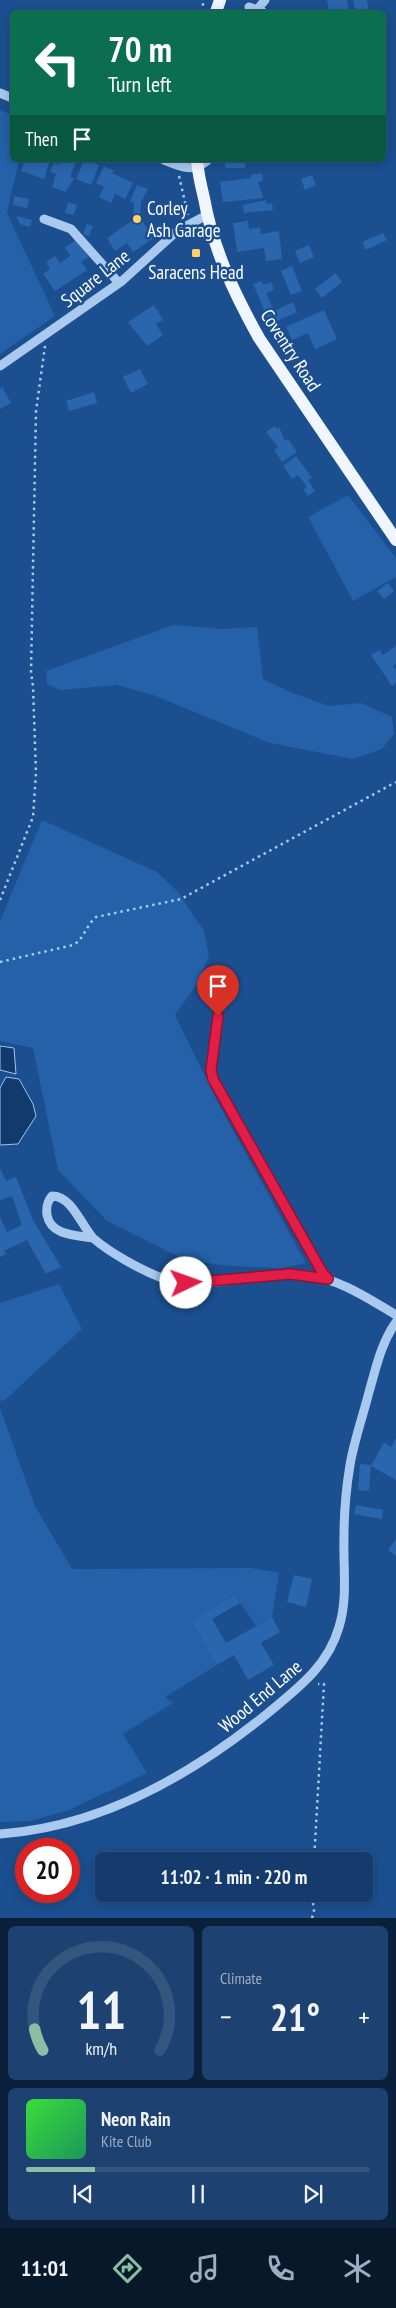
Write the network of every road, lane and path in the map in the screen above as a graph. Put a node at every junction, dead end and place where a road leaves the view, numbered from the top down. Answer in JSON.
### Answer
{"nodes":[{"id":1,"x":265,"y":0,"type":"edge"},
{"id":2,"x":254,"y":8,"type":"edge"},
{"id":3,"x":169,"y":162,"type":"edge"},
{"id":4,"x":201,"y":162,"type":"edge"},
{"id":5,"x":177,"y":165,"type":"junction"},
{"id":6,"x":186,"y":210,"type":"dead end"},
{"id":7,"x":207,"y":214,"type":"junction"},
{"id":8,"x":44,"y":219,"type":"dead end"},
{"id":9,"x":120,"y":282,"type":"junction"},
{"id":10,"x":42,"y":338,"type":"junction"},
{"id":11,"x":0,"y":366,"type":"edge"},
{"id":12,"x":396,"y":540,"type":"edge"},
{"id":13,"x":396,"y":782,"type":"edge"},
{"id":14,"x":0,"y":900,"type":"edge"},
{"id":15,"x":0,"y":962,"type":"edge"},
{"id":16,"x":218,"y":1016,"type":"dead end"},
{"id":17,"x":93,"y":1238,"type":"junction"},
{"id":18,"x":328,"y":1279,"type":"junction"},
{"id":19,"x":396,"y":1315,"type":"edge"},
{"id":20,"x":396,"y":1322,"type":"edge"},
{"id":21,"x":304,"y":1684,"type":"junction"},
{"id":22,"x":0,"y":1834,"type":"edge"},
{"id":23,"x":315,"y":1852,"type":"edge"},
{"id":24,"x":313,"y":1902,"type":"edge"},
{"id":25,"x":312,"y":1918,"type":"edge"}],
"edges":[{"from":1,"to":2,"type":"street"},
{"from":3,"to":5,"type":"street"},
{"from":4,"to":5,"type":"street"},
{"from":4,"to":7,"type":"main road","name":"Coventry Road"},
{"from":5,"to":6,"type":"path"},
{"from":7,"to":9,"type":"street","name":"Square Lane"},
{"from":7,"to":12,"type":"main road","name":"Coventry Road"},
{"from":8,"to":9,"type":"street"},
{"from":9,"to":10,"type":"street","name":"Square Lane"},
{"from":10,"to":11,"type":"street","name":"Square Lane"},
{"from":10,"to":14,"type":"path"},
{"from":13,"to":15,"type":"path"},
{"from":16,"to":18,"type":"street"},
{"from":17,"to":17,"type":"street"},
{"from":17,"to":18,"type":"street"},
{"from":18,"to":19,"type":"street"},
{"from":20,"to":21,"type":"street","name":"Wood End Lane"},
{"from":21,"to":22,"type":"street","name":"Wood End Lane"},
{"from":21,"to":23,"type":"path"},
{"from":24,"to":25,"type":"path"}]}
